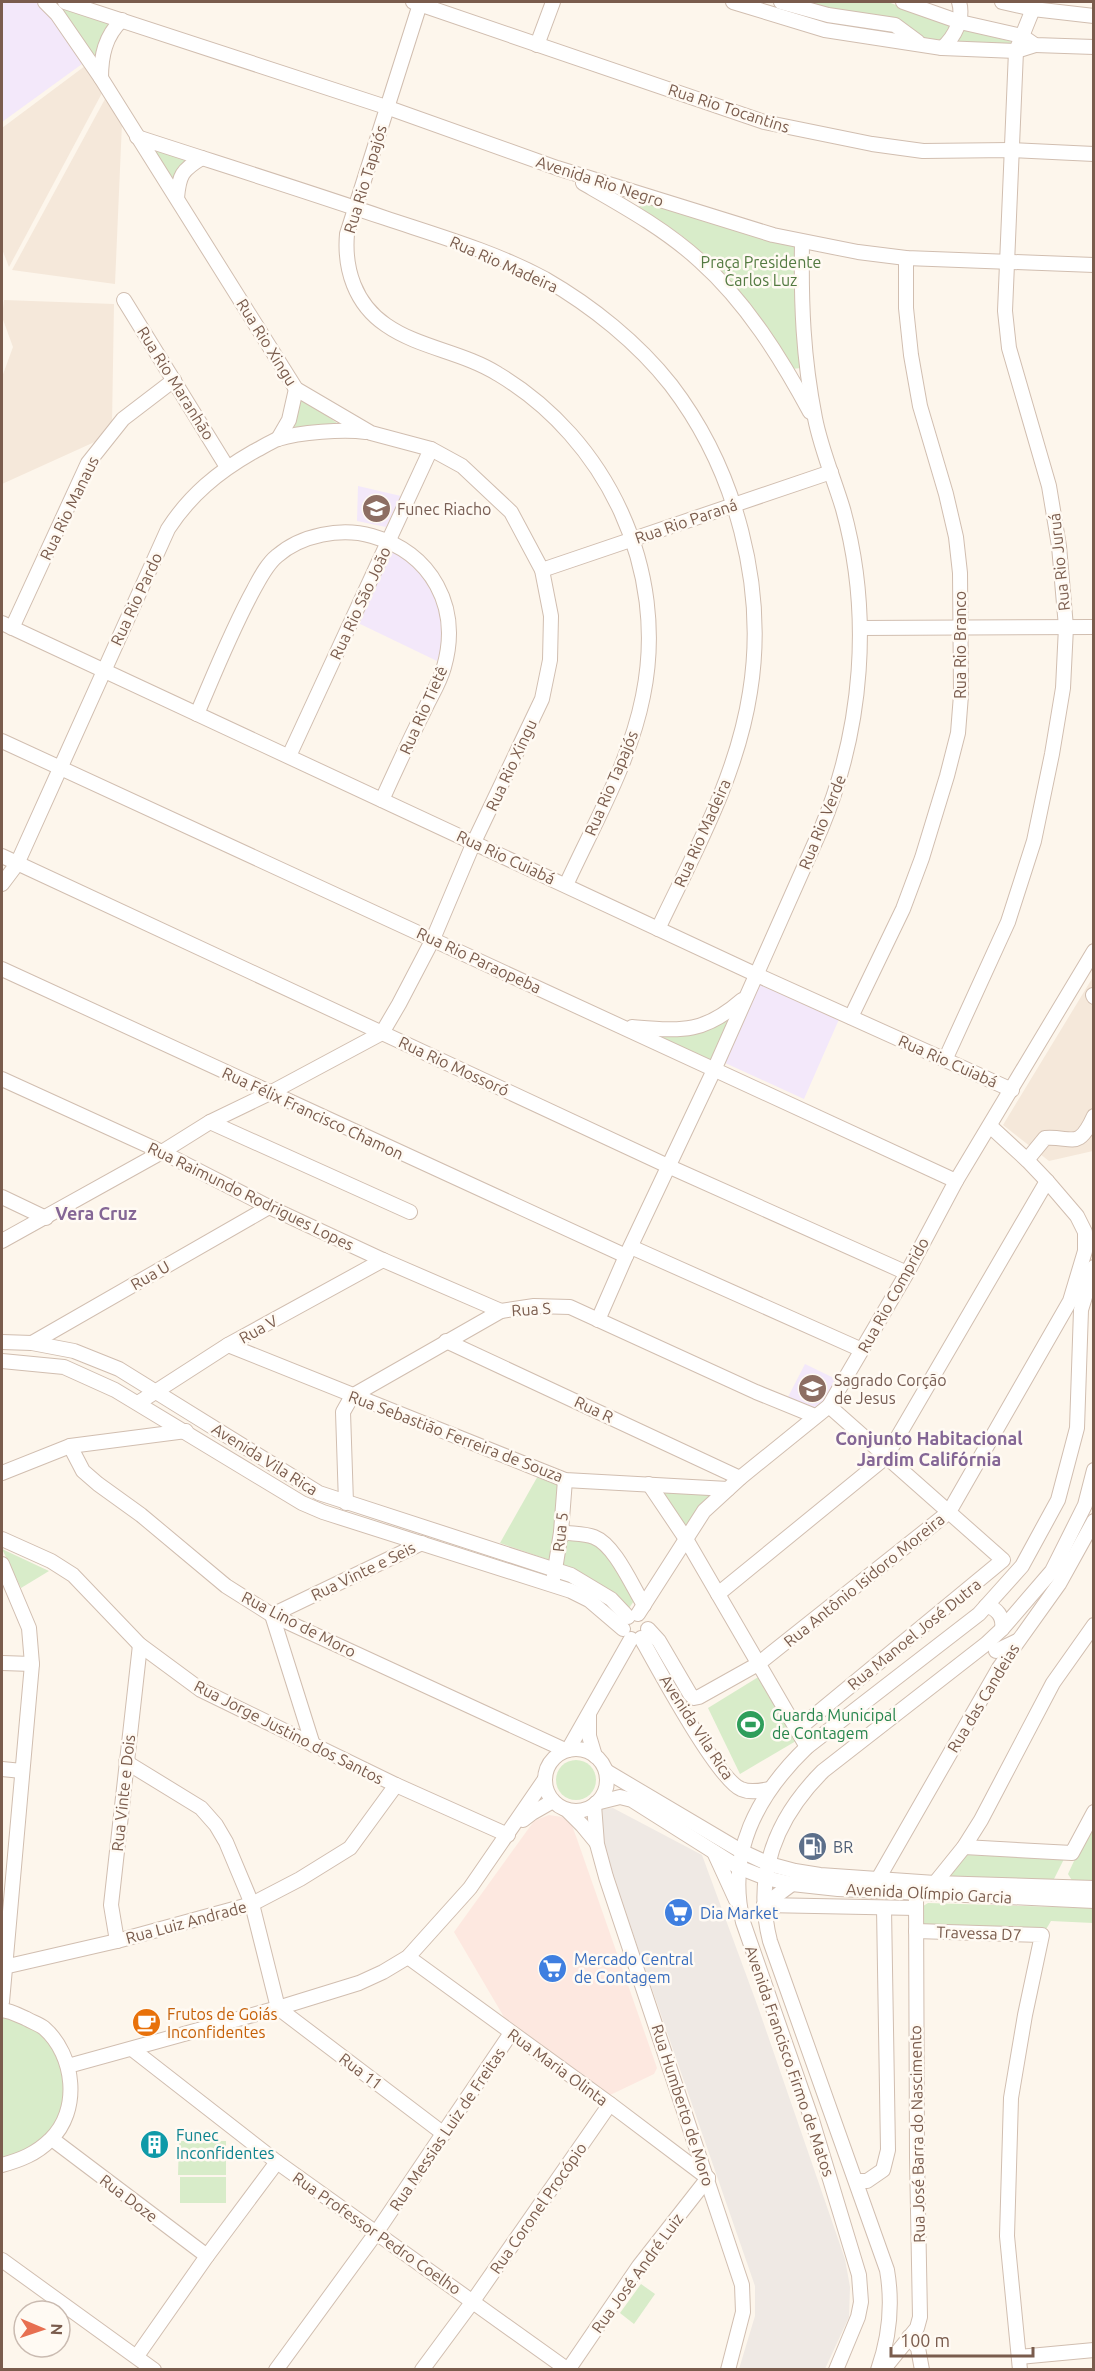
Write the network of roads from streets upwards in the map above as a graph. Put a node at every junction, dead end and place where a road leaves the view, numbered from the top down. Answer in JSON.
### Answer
{"nodes":[{"id":1,"x":45,"y":2,"type":"edge"},
{"id":2,"x":65,"y":2,"type":"edge"},
{"id":3,"x":553,"y":2,"type":"edge"},
{"id":4,"x":733,"y":2,"type":"edge"},
{"id":5,"x":782,"y":2,"type":"edge"},
{"id":6,"x":903,"y":2,"type":"edge"},
{"id":7,"x":959,"y":2,"type":"edge"},
{"id":8,"x":1002,"y":2,"type":"edge"},
{"id":9,"x":416,"y":3,"type":"edge"},
{"id":10,"x":1033,"y":9,"type":"junction"},
{"id":11,"x":1094,"y":16,"type":"edge"},
{"id":12,"x":122,"y":20,"type":"junction"},
{"id":13,"x":960,"y":22,"type":"junction"},
{"id":14,"x":1022,"y":36,"type":"junction"},
{"id":15,"x":920,"y":44,"type":"junction"},
{"id":16,"x":537,"y":45,"type":"junction"},
{"id":17,"x":1035,"y":45,"type":"junction"},
{"id":18,"x":1094,"y":47,"type":"edge"},
{"id":19,"x":942,"y":48,"type":"junction"},
{"id":20,"x":1016,"y":51,"type":"junction"},
{"id":21,"x":101,"y":78,"type":"junction"},
{"id":22,"x":386,"y":107,"type":"junction"},
{"id":23,"x":137,"y":137,"type":"junction"},
{"id":24,"x":1010,"y":150,"type":"junction"},
{"id":25,"x":1094,"y":154,"type":"edge"},
{"id":26,"x":202,"y":158,"type":"junction"},
{"id":27,"x":557,"y":168,"type":"junction"},
{"id":28,"x":635,"y":193,"type":"junction"},
{"id":29,"x":177,"y":198,"type":"junction"},
{"id":30,"x":354,"y":207,"type":"junction"},
{"id":31,"x":633,"y":211,"type":"junction"},
{"id":32,"x":802,"y":242,"type":"junction"},
{"id":33,"x":906,"y":258,"type":"junction"},
{"id":34,"x":1007,"y":263,"type":"junction"},
{"id":35,"x":1094,"y":265,"type":"edge"},
{"id":36,"x":124,"y":300,"type":"dead end"},
{"id":37,"x":806,"y":370,"type":"junction"},
{"id":38,"x":791,"y":376,"type":"junction"},
{"id":39,"x":174,"y":380,"type":"junction"},
{"id":40,"x":296,"y":389,"type":"junction"},
{"id":41,"x":815,"y":421,"type":"junction"},
{"id":42,"x":371,"y":433,"type":"junction"},
{"id":43,"x":278,"y":439,"type":"junction"},
{"id":44,"x":431,"y":449,"type":"junction"},
{"id":45,"x":227,"y":467,"type":"junction"},
{"id":46,"x":831,"y":472,"type":"junction"},
{"id":47,"x":734,"y":505,"type":"junction"},
{"id":48,"x":633,"y":539,"type":"junction"},
{"id":49,"x":388,"y":541,"type":"junction"},
{"id":50,"x":542,"y":570,"type":"junction"},
{"id":51,"x":7,"y":626,"type":"edge"},
{"id":52,"x":1066,"y":627,"type":"junction"},
{"id":53,"x":1094,"y":627,"type":"edge"},
{"id":54,"x":860,"y":628,"type":"junction"},
{"id":55,"x":962,"y":628,"type":"junction"},
{"id":56,"x":103,"y":670,"type":"junction"},
{"id":57,"x":197,"y":714,"type":"junction"},
{"id":58,"x":2,"y":741,"type":"edge"},
{"id":59,"x":289,"y":756,"type":"junction"},
{"id":60,"x":60,"y":767,"type":"junction"},
{"id":61,"x":382,"y":800,"type":"junction"},
{"id":62,"x":474,"y":842,"type":"junction"},
{"id":63,"x":2,"y":856,"type":"edge"},
{"id":64,"x":17,"y":864,"type":"junction"},
{"id":65,"x":2,"y":884,"type":"edge"},
{"id":66,"x":567,"y":885,"type":"junction"},
{"id":67,"x":658,"y":929,"type":"junction"},
{"id":68,"x":433,"y":939,"type":"junction"},
{"id":69,"x":1094,"y":951,"type":"edge"},
{"id":70,"x":2,"y":969,"type":"edge"},
{"id":71,"x":757,"y":975,"type":"junction"},
{"id":72,"x":746,"y":996,"type":"junction"},
{"id":73,"x":851,"y":1017,"type":"junction"},
{"id":74,"x":626,"y":1027,"type":"junction"},
{"id":75,"x":382,"y":1033,"type":"junction"},
{"id":76,"x":945,"y":1060,"type":"junction"},
{"id":77,"x":714,"y":1070,"type":"junction"},
{"id":78,"x":2,"y":1079,"type":"edge"},
{"id":79,"x":1012,"y":1090,"type":"junction"},
{"id":80,"x":270,"y":1094,"type":"junction"},
{"id":81,"x":1094,"y":1116,"type":"edge"},
{"id":82,"x":210,"y":1122,"type":"junction"},
{"id":83,"x":990,"y":1126,"type":"junction"},
{"id":84,"x":162,"y":1152,"type":"junction"},
{"id":85,"x":1027,"y":1160,"type":"junction"},
{"id":86,"x":670,"y":1167,"type":"junction"},
{"id":87,"x":956,"y":1181,"type":"junction"},
{"id":88,"x":1047,"y":1181,"type":"junction"},
{"id":89,"x":2,"y":1197,"type":"edge"},
{"id":90,"x":269,"y":1207,"type":"junction"},
{"id":91,"x":410,"y":1212,"type":"dead end"},
{"id":92,"x":46,"y":1218,"type":"junction"},
{"id":93,"x":2,"y":1241,"type":"edge"},
{"id":94,"x":628,"y":1251,"type":"junction"},
{"id":95,"x":382,"y":1260,"type":"junction"},
{"id":96,"x":1094,"y":1267,"type":"edge"},
{"id":97,"x":907,"y":1273,"type":"junction"},
{"id":98,"x":501,"y":1311,"type":"junction"},
{"id":99,"x":598,"y":1320,"type":"junction"},
{"id":100,"x":446,"y":1341,"type":"junction"},
{"id":101,"x":2,"y":1342,"type":"edge"},
{"id":102,"x":32,"y":1343,"type":"junction"},
{"id":103,"x":228,"y":1346,"type":"junction"},
{"id":104,"x":862,"y":1350,"type":"junction"},
{"id":105,"x":2,"y":1361,"type":"edge"},
{"id":106,"x":156,"y":1392,"type":"junction"},
{"id":107,"x":352,"y":1396,"type":"junction"},
{"id":108,"x":138,"y":1403,"type":"junction"},
{"id":109,"x":785,"y":1405,"type":"junction"},
{"id":110,"x":830,"y":1406,"type":"junction"},
{"id":111,"x":815,"y":1416,"type":"junction"},
{"id":112,"x":798,"y":1429,"type":"junction"},
{"id":113,"x":186,"y":1431,"type":"junction"},
{"id":114,"x":70,"y":1446,"type":"junction"},
{"id":115,"x":886,"y":1457,"type":"junction"},
{"id":116,"x":1094,"y":1470,"type":"edge"},
{"id":117,"x":2,"y":1473,"type":"edge"},
{"id":118,"x":740,"y":1478,"type":"junction"},
{"id":119,"x":565,"y":1480,"type":"junction"},
{"id":120,"x":649,"y":1484,"type":"junction"},
{"id":121,"x":728,"y":1489,"type":"junction"},
{"id":122,"x":346,"y":1503,"type":"junction"},
{"id":123,"x":949,"y":1512,"type":"junction"},
{"id":124,"x":1094,"y":1521,"type":"edge"},
{"id":125,"x":561,"y":1532,"type":"junction"},
{"id":126,"x":2,"y":1539,"type":"edge"},
{"id":127,"x":686,"y":1539,"type":"junction"},
{"id":128,"x":422,"y":1543,"type":"junction"},
{"id":129,"x":2,"y":1564,"type":"edge"},
{"id":130,"x":556,"y":1570,"type":"junction"},
{"id":131,"x":552,"y":1584,"type":"junction"},
{"id":132,"x":718,"y":1594,"type":"junction"},
{"id":133,"x":986,"y":1606,"type":"junction"},
{"id":134,"x":272,"y":1614,"type":"junction"},
{"id":135,"x":638,"y":1621,"type":"junction"},
{"id":136,"x":1094,"y":1625,"type":"edge"},
{"id":137,"x":1002,"y":1629,"type":"junction"},
{"id":138,"x":1017,"y":1641,"type":"junction"},
{"id":139,"x":140,"y":1645,"type":"junction"},
{"id":140,"x":991,"y":1647,"type":"junction"},
{"id":141,"x":2,"y":1663,"type":"edge"},
{"id":142,"x":32,"y":1664,"type":"junction"},
{"id":143,"x":758,"y":1664,"type":"junction"},
{"id":144,"x":999,"y":1668,"type":"junction"},
{"id":145,"x":589,"y":1710,"type":"junction"},
{"id":146,"x":797,"y":1730,"type":"junction"},
{"id":147,"x":313,"y":1745,"type":"junction"},
{"id":148,"x":807,"y":1747,"type":"junction"},
{"id":149,"x":567,"y":1750,"type":"junction"},
{"id":150,"x":595,"y":1756,"type":"junction"},
{"id":151,"x":126,"y":1762,"type":"junction"},
{"id":152,"x":2,"y":1769,"type":"edge"},
{"id":153,"x":22,"y":1771,"type":"junction"},
{"id":154,"x":606,"y":1772,"type":"junction"},
{"id":155,"x":545,"y":1779,"type":"junction"},
{"id":156,"x":396,"y":1785,"type":"junction"},
{"id":157,"x":769,"y":1789,"type":"junction"},
{"id":158,"x":553,"y":1801,"type":"junction"},
{"id":159,"x":595,"y":1804,"type":"junction"},
{"id":160,"x":567,"y":1810,"type":"junction"},
{"id":161,"x":1094,"y":1812,"type":"edge"},
{"id":162,"x":510,"y":1832,"type":"junction"},
{"id":163,"x":597,"y":1844,"type":"junction"},
{"id":164,"x":964,"y":1847,"type":"junction"},
{"id":165,"x":741,"y":1851,"type":"junction"},
{"id":166,"x":713,"y":1852,"type":"junction"},
{"id":167,"x":738,"y":1867,"type":"junction"},
{"id":168,"x":767,"y":1871,"type":"junction"},
{"id":169,"x":878,"y":1879,"type":"junction"},
{"id":170,"x":935,"y":1883,"type":"junction"},
{"id":171,"x":792,"y":1884,"type":"junction"},
{"id":172,"x":1094,"y":1888,"type":"edge"},
{"id":173,"x":916,"y":1892,"type":"junction"},
{"id":174,"x":1094,"y":1901,"type":"edge"},
{"id":175,"x":252,"y":1904,"type":"junction"},
{"id":176,"x":764,"y":1905,"type":"junction"},
{"id":177,"x":739,"y":1908,"type":"junction"},
{"id":178,"x":884,"y":1908,"type":"junction"},
{"id":179,"x":916,"y":1908,"type":"junction"},
{"id":180,"x":916,"y":1931,"type":"junction"},
{"id":181,"x":117,"y":1941,"type":"junction"},
{"id":182,"x":408,"y":1957,"type":"junction"},
{"id":183,"x":4,"y":1967,"type":"junction"},
{"id":184,"x":2,"y":2002,"type":"edge"},
{"id":185,"x":278,"y":2008,"type":"junction"},
{"id":186,"x":2,"y":2010,"type":"edge"},
{"id":187,"x":511,"y":2033,"type":"junction"},
{"id":188,"x":132,"y":2049,"type":"junction"},
{"id":189,"x":68,"y":2066,"type":"junction"},
{"id":190,"x":610,"y":2104,"type":"junction"},
{"id":191,"x":444,"y":2134,"type":"junction"},
{"id":192,"x":52,"y":2139,"type":"junction"},
{"id":193,"x":277,"y":2162,"type":"junction"},
{"id":194,"x":2,"y":2165,"type":"edge"},
{"id":195,"x":708,"y":2178,"type":"junction"},
{"id":196,"x":856,"y":2181,"type":"junction"},
{"id":197,"x":376,"y":2233,"type":"junction"},
{"id":198,"x":207,"y":2256,"type":"junction"},
{"id":199,"x":2,"y":2260,"type":"edge"},
{"id":200,"x":473,"y":2301,"type":"junction"},
{"id":201,"x":909,"y":2337,"type":"junction"},
{"id":202,"x":1094,"y":2350,"type":"edge"},
{"id":203,"x":137,"y":2356,"type":"junction"},
{"id":204,"x":1019,"y":2363,"type":"edge"},
{"id":205,"x":154,"y":2370,"type":"edge"},
{"id":206,"x":276,"y":2370,"type":"edge"},
{"id":207,"x":422,"y":2370,"type":"edge"},
{"id":208,"x":568,"y":2370,"type":"edge"},
{"id":209,"x":728,"y":2370,"type":"edge"},
{"id":210,"x":836,"y":2370,"type":"edge"},
{"id":211,"x":878,"y":2370,"type":"edge"},
{"id":212,"x":883,"y":2370,"type":"edge"},
{"id":213,"x":922,"y":2370,"type":"edge"}],
"edges":[{"from":1,"to":21,"type":"street","name":"Rua Rio Xingu"},
{"from":2,"to":12,"type":"street","name":"Avenida Rio Negro"},
{"from":3,"to":16,"type":"street"},
{"from":4,"to":15,"type":"street"},
{"from":5,"to":15,"type":"street"},
{"from":6,"to":13,"type":"street"},
{"from":7,"to":13,"type":"street"},
{"from":8,"to":10,"type":"street"},
{"from":9,"to":16,"type":"street","name":"Rua Rio Tocantins"},
{"from":9,"to":22,"type":"street","name":"Rua Rio Tapajós"},
{"from":10,"to":11,"type":"street"},
{"from":10,"to":14,"type":"street","name":"Rua Rio Juruá"},
{"from":12,"to":21,"type":"street"},
{"from":12,"to":22,"type":"street","name":"Avenida Rio Negro"},
{"from":13,"to":14,"type":"street"},
{"from":13,"to":19,"type":"street"},
{"from":14,"to":17,"type":"street"},
{"from":14,"to":20,"type":"street","name":"Rua Rio Juruá"},
{"from":15,"to":19,"type":"street"},
{"from":16,"to":24,"type":"street","name":"Rua Rio Tocantins"},
{"from":17,"to":18,"type":"street"},
{"from":17,"to":20,"type":"street"},
{"from":19,"to":20,"type":"street"},
{"from":20,"to":24,"type":"street","name":"Rua Rio Juruá"},
{"from":21,"to":23,"type":"street","name":"Rua Rio Xingu"},
{"from":22,"to":27,"type":"street","name":"Avenida Rio Negro"},
{"from":22,"to":30,"type":"street","name":"Rua Rio Tapajós"},
{"from":23,"to":26,"type":"street","name":"Rua Rio Madeira"},
{"from":23,"to":29,"type":"street","name":"Rua Rio Xingu"},
{"from":24,"to":25,"type":"street","name":"Rua Rio Tocantins"},
{"from":24,"to":34,"type":"street","name":"Rua Rio Juruá"},
{"from":26,"to":29,"type":"street"},
{"from":26,"to":30,"type":"street","name":"Rua Rio Madeira"},
{"from":27,"to":28,"type":"street","name":"Avenida Rio Negro"},
{"from":27,"to":31,"type":"street","name":"Rua Rio Verde"},
{"from":28,"to":31,"type":"street"},
{"from":28,"to":32,"type":"street","name":"Avenida Rio Negro"},
{"from":29,"to":40,"type":"street","name":"Rua Rio Xingu"},
{"from":30,"to":47,"type":"street","name":"Rua Rio Madeira"},
{"from":30,"to":48,"type":"street","name":"Rua Rio Tapajós"},
{"from":31,"to":38,"type":"street","name":"Rua Rio Verde"},
{"from":32,"to":33,"type":"street","name":"Avenida Rio Negro"},
{"from":32,"to":37,"type":"street"},
{"from":33,"to":34,"type":"street","name":"Avenida Rio Negro"},
{"from":33,"to":55,"type":"street","name":"Rua Rio Branco"},
{"from":34,"to":35,"type":"street","name":"Avenida Rio Negro"},
{"from":34,"to":52,"type":"street","name":"Rua Rio Juruá"},
{"from":36,"to":39,"type":"street","name":"Rua Rio Maranhão"},
{"from":37,"to":38,"type":"street"},
{"from":37,"to":41,"type":"street","name":"Rua Rio Verde"},
{"from":38,"to":41,"type":"street","name":"Rua Rio Verde"},
{"from":39,"to":45,"type":"street","name":"Rua Rio Maranhão"},
{"from":39,"to":51,"type":"street","name":"Rua Rio Manaus"},
{"from":40,"to":42,"type":"street","name":"Rua Rio Xingu"},
{"from":40,"to":43,"type":"street"},
{"from":41,"to":46,"type":"street","name":"Rua Rio Verde"},
{"from":42,"to":43,"type":"street","name":"Rua Rio Pardo"},
{"from":42,"to":44,"type":"street","name":"Rua Rio Xingu"},
{"from":43,"to":45,"type":"street","name":"Rua Rio Pardo"},
{"from":44,"to":49,"type":"street","name":"Rua Rio São João"},
{"from":44,"to":50,"type":"street","name":"Rua Rio Xingu"},
{"from":45,"to":56,"type":"street","name":"Rua Rio Pardo"},
{"from":46,"to":47,"type":"street","name":"Rua Rio Paraná"},
{"from":46,"to":54,"type":"street","name":"Rua Rio Verde"},
{"from":47,"to":48,"type":"street","name":"Rua Rio Paraná"},
{"from":47,"to":67,"type":"street","name":"Rua Rio Madeira"},
{"from":48,"to":50,"type":"street","name":"Rua Rio Paraná"},
{"from":48,"to":66,"type":"street","name":"Rua Rio Tapajós"},
{"from":49,"to":57,"type":"street","name":"Rua Rio Tietê"},
{"from":49,"to":59,"type":"street","name":"Rua Rio São João"},
{"from":49,"to":61,"type":"street","name":"Rua Rio Tietê"},
{"from":50,"to":62,"type":"street","name":"Rua Rio Xingu"},
{"from":51,"to":56,"type":"street","name":"Rua Rio Cuiabá"},
{"from":52,"to":53,"type":"street"},
{"from":52,"to":55,"type":"street"},
{"from":52,"to":76,"type":"street","name":"Rua Rio Juruá"},
{"from":54,"to":55,"type":"street"},
{"from":54,"to":71,"type":"street","name":"Rua Rio Verde"},
{"from":55,"to":73,"type":"street","name":"Rua Rio Branco"},
{"from":56,"to":57,"type":"street","name":"Rua Rio Cuiabá"},
{"from":56,"to":60,"type":"street","name":"Rua Rio Pardo"},
{"from":57,"to":59,"type":"street","name":"Rua Rio Cuiabá"},
{"from":58,"to":60,"type":"street","name":"Rua Rio Paraopeba"},
{"from":59,"to":61,"type":"street","name":"Rua Rio Cuiabá"},
{"from":60,"to":64,"type":"street","name":"Rua Rio Pardo"},
{"from":60,"to":68,"type":"street","name":"Rua Rio Paraopeba"},
{"from":61,"to":62,"type":"street","name":"Rua Rio Cuiabá"},
{"from":62,"to":66,"type":"street","name":"Rua Rio Cuiabá"},
{"from":62,"to":68,"type":"street","name":"Rua Rio Xingu"},
{"from":63,"to":64,"type":"street","name":"Rua Rio Mossoró"},
{"from":64,"to":65,"type":"street","name":"Rua Rio Pardo"},
{"from":64,"to":75,"type":"street","name":"Rua Rio Mossoró"},
{"from":66,"to":67,"type":"street","name":"Rua Rio Cuiabá"},
{"from":67,"to":71,"type":"street","name":"Rua Rio Cuiabá"},
{"from":68,"to":74,"type":"street","name":"Rua Rio Paraopeba"},
{"from":68,"to":75,"type":"street","name":"Rua Rio Xingu"},
{"from":69,"to":79,"type":"street","name":"Rua Rio Comprido"},
{"from":70,"to":80,"type":"street","name":"Rua Félix Francisco Chamon"},
{"from":71,"to":72,"type":"street","name":"Rua Rio Verde"},
{"from":71,"to":73,"type":"street","name":"Rua Rio Cuiabá"},
{"from":72,"to":74,"type":"street"},
{"from":72,"to":77,"type":"street","name":"Rua Rio Verde"},
{"from":73,"to":76,"type":"street","name":"Rua Rio Cuiabá"},
{"from":74,"to":77,"type":"street","name":"Rua Rio Paraopeba"},
{"from":75,"to":80,"type":"street"},
{"from":75,"to":86,"type":"street","name":"Rua Rio Mossoró"},
{"from":76,"to":79,"type":"street","name":"Rua Rio Cuiabá"},
{"from":77,"to":86,"type":"street","name":"Rua Rio Verde"},
{"from":77,"to":87,"type":"street","name":"Rua Rio Paraopeba"},
{"from":78,"to":84,"type":"street","name":"Rua Raimundo Rodrigues Lopes"},
{"from":79,"to":83,"type":"street","name":"Rua Rio Comprido"},
{"from":80,"to":82,"type":"street"},
{"from":80,"to":94,"type":"street","name":"Rua Félix Francisco Chamon"},
{"from":81,"to":85,"type":"street"},
{"from":82,"to":84,"type":"street"},
{"from":82,"to":91,"type":"street"},
{"from":83,"to":85,"type":"street","name":"Rua Antônio Isidoro Moreira"},
{"from":83,"to":87,"type":"street","name":"Rua Rio Comprido"},
{"from":84,"to":90,"type":"street","name":"Rua Raimundo Rodrigues Lopes"},
{"from":84,"to":92,"type":"street"},
{"from":85,"to":88,"type":"street","name":"Rua Antônio Isidoro Moreira"},
{"from":86,"to":94,"type":"street","name":"Rua Rio Verde"},
{"from":86,"to":97,"type":"street","name":"Rua Rio Mossoró"},
{"from":87,"to":97,"type":"street","name":"Rua Rio Comprido"},
{"from":88,"to":115,"type":"street"},
{"from":88,"to":123,"type":"street","name":"Rua Antônio Isidoro Moreira"},
{"from":89,"to":92,"type":"street"},
{"from":90,"to":95,"type":"street","name":"Rua Raimundo Rodrigues Lopes"},
{"from":90,"to":102,"type":"street","name":"Rua U"},
{"from":92,"to":93,"type":"street"},
{"from":94,"to":99,"type":"street","name":"Rua Rio Verde"},
{"from":94,"to":104,"type":"street","name":"Rua Félix Francisco Chamon"},
{"from":95,"to":98,"type":"street","name":"Rua Raimundo Rodrigues Lopes"},
{"from":95,"to":103,"type":"street","name":"Rua V"},
{"from":96,"to":133,"type":"street","name":"Avenida Francisco Firmo de Matos"},
{"from":97,"to":104,"type":"street","name":"Rua Rio Comprido"},
{"from":98,"to":99,"type":"street","name":"Rua S"},
{"from":98,"to":100,"type":"street","name":"Rua S"},
{"from":99,"to":109,"type":"street","name":"Rua S"},
{"from":100,"to":107,"type":"street","name":"Rua S"},
{"from":100,"to":118,"type":"street","name":"Rua R"},
{"from":101,"to":102,"type":"street","name":"Avenida Vila Rica"},
{"from":102,"to":106,"type":"street","name":"Avenida Vila Rica"},
{"from":103,"to":106,"type":"street","name":"Rua V"},
{"from":103,"to":107,"type":"street","name":"Rua Sebastião Ferreira de Souza"},
{"from":104,"to":110,"type":"street","name":"Rua Rio Comprido"},
{"from":105,"to":108,"type":"street","name":"Avenida Vila Rica"},
{"from":106,"to":108,"type":"street","name":"Rua V"},
{"from":106,"to":122,"type":"street","name":"Avenida Vila Rica"},
{"from":107,"to":119,"type":"street","name":"Rua Sebastião Ferreira de Souza"},
{"from":107,"to":122,"type":"street"},
{"from":108,"to":113,"type":"street","name":"Avenida Vila Rica"},
{"from":109,"to":111,"type":"street","name":"Rua S"},
{"from":109,"to":112,"type":"street"},
{"from":110,"to":111,"type":"street","name":"Rua Rio Comprido"},
{"from":110,"to":115,"type":"street"},
{"from":111,"to":112,"type":"street","name":"Rua Rio Comprido"},
{"from":112,"to":118,"type":"street","name":"Rua Rio Comprido"},
{"from":113,"to":114,"type":"street"},
{"from":113,"to":128,"type":"street","name":"Avenida Vila Rica"},
{"from":114,"to":117,"type":"street"},
{"from":114,"to":134,"type":"street","name":"Rua Lino de Moro"},
{"from":115,"to":123,"type":"street"},
{"from":115,"to":132,"type":"street"},
{"from":116,"to":137,"type":"street","name":"Avenida Francisco Firmo de Matos"},
{"from":118,"to":121,"type":"street","name":"Rua Rio Comprido"},
{"from":119,"to":120,"type":"street","name":"Rua Sebastião Ferreira de Souza"},
{"from":119,"to":125,"type":"street","name":"Rua 5"},
{"from":120,"to":121,"type":"street","name":"Rua Sebastião Ferreira de Souza"},
{"from":120,"to":127,"type":"street"},
{"from":121,"to":127,"type":"street","name":"Rua Rio Comprido"},
{"from":122,"to":130,"type":"street","name":"Avenida Vila Rica"},
{"from":123,"to":143,"type":"street","name":"Rua Antônio Isidoro Moreira"},
{"from":123,"to":146,"type":"street","name":"Rua Manoel José Dutra"},
{"from":124,"to":138,"type":"street","name":"Rua das Candeias"},
{"from":125,"to":130,"type":"street","name":"Rua 5"},
{"from":125,"to":135,"type":"street"},
{"from":126,"to":139,"type":"street","name":"Rua Jorge Justino dos Santos"},
{"from":127,"to":132,"type":"street"},
{"from":127,"to":135,"type":"street","name":"Rua Rio Comprido"},
{"from":128,"to":131,"type":"street","name":"Avenida Vila Rica"},
{"from":128,"to":134,"type":"street","name":"Rua Vinte e Seis"},
{"from":129,"to":142,"type":"street"},
{"from":130,"to":131,"type":"street","name":"Rua 5"},
{"from":130,"to":135,"type":"street","name":"Avenida Vila Rica"},
{"from":131,"to":135,"type":"street","name":"Avenida Vila Rica"},
{"from":132,"to":143,"type":"street"},
{"from":133,"to":137,"type":"street"},
{"from":133,"to":148,"type":"street","name":"Avenida Francisco Firmo de Matos"},
{"from":134,"to":147,"type":"street"},
{"from":134,"to":149,"type":"street","name":"Rua Lino de Moro"},
{"from":135,"to":143,"type":"street","name":"Rua Antônio Isidoro Moreira"},
{"from":135,"to":145,"type":"street","name":"Rua Rio Comprido"},
{"from":135,"to":157,"type":"street","name":"Avenida Vila Rica"},
{"from":136,"to":164,"type":"street"},
{"from":137,"to":140,"type":"street","name":"Avenida Francisco Firmo de Matos"},
{"from":138,"to":140,"type":"street"},
{"from":138,"to":144,"type":"street","name":"Rua das Candeias"},
{"from":139,"to":147,"type":"street","name":"Rua Jorge Justino dos Santos"},
{"from":139,"to":151,"type":"street","name":"Rua Vinte e Dois"},
{"from":140,"to":144,"type":"street"},
{"from":140,"to":168,"type":"street","name":"Avenida Francisco Firmo de Matos"},
{"from":141,"to":142,"type":"street"},
{"from":142,"to":153,"type":"street"},
{"from":143,"to":146,"type":"street"},
{"from":144,"to":169,"type":"street","name":"Rua das Candeias"},
{"from":145,"to":149,"type":"street","name":"Rua Rio Comprido"},
{"from":145,"to":150,"type":"street"},
{"from":146,"to":148,"type":"street"},
{"from":147,"to":156,"type":"street","name":"Rua Jorge Justino dos Santos"},
{"from":148,"to":157,"type":"street","name":"Avenida Francisco Firmo de Matos"},
{"from":149,"to":150,"type":"street"},
{"from":149,"to":155,"type":"street"},
{"from":150,"to":154,"type":"street"},
{"from":151,"to":175,"type":"street"},
{"from":151,"to":181,"type":"street","name":"Rua Vinte e Dois"},
{"from":152,"to":153,"type":"street"},
{"from":153,"to":183,"type":"street"},
{"from":154,"to":159,"type":"street"},
{"from":154,"to":165,"type":"street"},
{"from":155,"to":158,"type":"street"},
{"from":155,"to":162,"type":"street"},
{"from":156,"to":162,"type":"street","name":"Rua Jorge Justino dos Santos"},
{"from":156,"to":175,"type":"street","name":"Rua Luiz Andrade"},
{"from":157,"to":165,"type":"street","name":"Avenida Francisco Firmo de Matos"},
{"from":158,"to":160,"type":"street"},
{"from":158,"to":162,"type":"street"},
{"from":159,"to":160,"type":"street"},
{"from":159,"to":163,"type":"street","name":"Rua Humberto de Moro"},
{"from":159,"to":166,"type":"street"},
{"from":160,"to":163,"type":"street","name":"Rua Humberto de Moro"},
{"from":161,"to":164,"type":"street"},
{"from":162,"to":182,"type":"street"},
{"from":163,"to":195,"type":"street","name":"Rua Humberto de Moro"},
{"from":164,"to":170,"type":"street"},
{"from":165,"to":167,"type":"street","name":"Avenida Francisco Firmo de Matos"},
{"from":165,"to":168,"type":"street"},
{"from":166,"to":167,"type":"street"},
{"from":166,"to":177,"type":"street"},
{"from":167,"to":168,"type":"street"},
{"from":167,"to":177,"type":"street","name":"Avenida Francisco Firmo de Matos"},
{"from":168,"to":169,"type":"street","name":"Avenida Olímpio Garcia"},
{"from":168,"to":171,"type":"street","name":"Avenida Olímpio Garcia"},
{"from":168,"to":176,"type":"street","name":"Avenida Francisco Firmo de Matos"},
{"from":169,"to":170,"type":"street","name":"Avenida Olímpio Garcia"},
{"from":170,"to":172,"type":"street","name":"Avenida Olímpio Garcia"},
{"from":171,"to":173,"type":"street","name":"Avenida Olímpio Garcia"},
{"from":171,"to":176,"type":"street"},
{"from":173,"to":174,"type":"street","name":"Avenida Olímpio Garcia"},
{"from":173,"to":179,"type":"street","name":"Rua José Barra do Nascimento"},
{"from":175,"to":181,"type":"street","name":"Rua Luiz Andrade"},
{"from":175,"to":185,"type":"street"},
{"from":176,"to":178,"type":"street"},
{"from":176,"to":196,"type":"street","name":"Avenida Francisco Firmo de Matos"},
{"from":177,"to":210,"type":"street","name":"Avenida Francisco Firmo de Matos"},
{"from":178,"to":179,"type":"street"},
{"from":178,"to":196,"type":"street"},
{"from":179,"to":180,"type":"street","name":"Rua José Barra do Nascimento"},
{"from":180,"to":201,"type":"street","name":"Rua José Barra do Nascimento"},
{"from":180,"to":204,"type":"street","name":"Travessa D7"},
{"from":181,"to":183,"type":"street","name":"Rua Luiz Andrade"},
{"from":182,"to":185,"type":"street"},
{"from":182,"to":187,"type":"street","name":"Rua Maria Olinta"},
{"from":183,"to":184,"type":"street"},
{"from":185,"to":188,"type":"street"},
{"from":185,"to":191,"type":"street","name":"Rua 11"},
{"from":186,"to":189,"type":"street"},
{"from":187,"to":190,"type":"street","name":"Rua Maria Olinta"},
{"from":187,"to":191,"type":"street","name":"Rua Messias Luiz de Freitas"},
{"from":188,"to":189,"type":"street"},
{"from":188,"to":193,"type":"street","name":"Rua Professor Pedro Coelho"},
{"from":189,"to":192,"type":"street"},
{"from":190,"to":195,"type":"street","name":"Rua Maria Olinta"},
{"from":190,"to":200,"type":"street","name":"Rua Coronel Procópio"},
{"from":191,"to":197,"type":"street","name":"Rua Messias Luiz de Freitas"},
{"from":192,"to":194,"type":"street"},
{"from":192,"to":198,"type":"street","name":"Rua Doze"},
{"from":193,"to":197,"type":"street","name":"Rua Professor Pedro Coelho"},
{"from":193,"to":198,"type":"street"},
{"from":195,"to":208,"type":"street","name":"Rua José André Luiz"},
{"from":195,"to":209,"type":"street","name":"Rua Humberto de Moro"},
{"from":196,"to":211,"type":"street","name":"Avenida Francisco Firmo de Matos"},
{"from":197,"to":200,"type":"street","name":"Rua Professor Pedro Coelho"},
{"from":197,"to":206,"type":"street","name":"Rua Messias Luiz de Freitas"},
{"from":198,"to":203,"type":"street"},
{"from":199,"to":203,"type":"street"},
{"from":200,"to":207,"type":"street","name":"Rua Coronel Procópio"},
{"from":200,"to":208,"type":"street","name":"Rua Professor Pedro Coelho"},
{"from":201,"to":212,"type":"street","name":"Rua José Barra do Nascimento"},
{"from":201,"to":213,"type":"street"},
{"from":202,"to":204,"type":"street"},
{"from":203,"to":205,"type":"street"}]}
